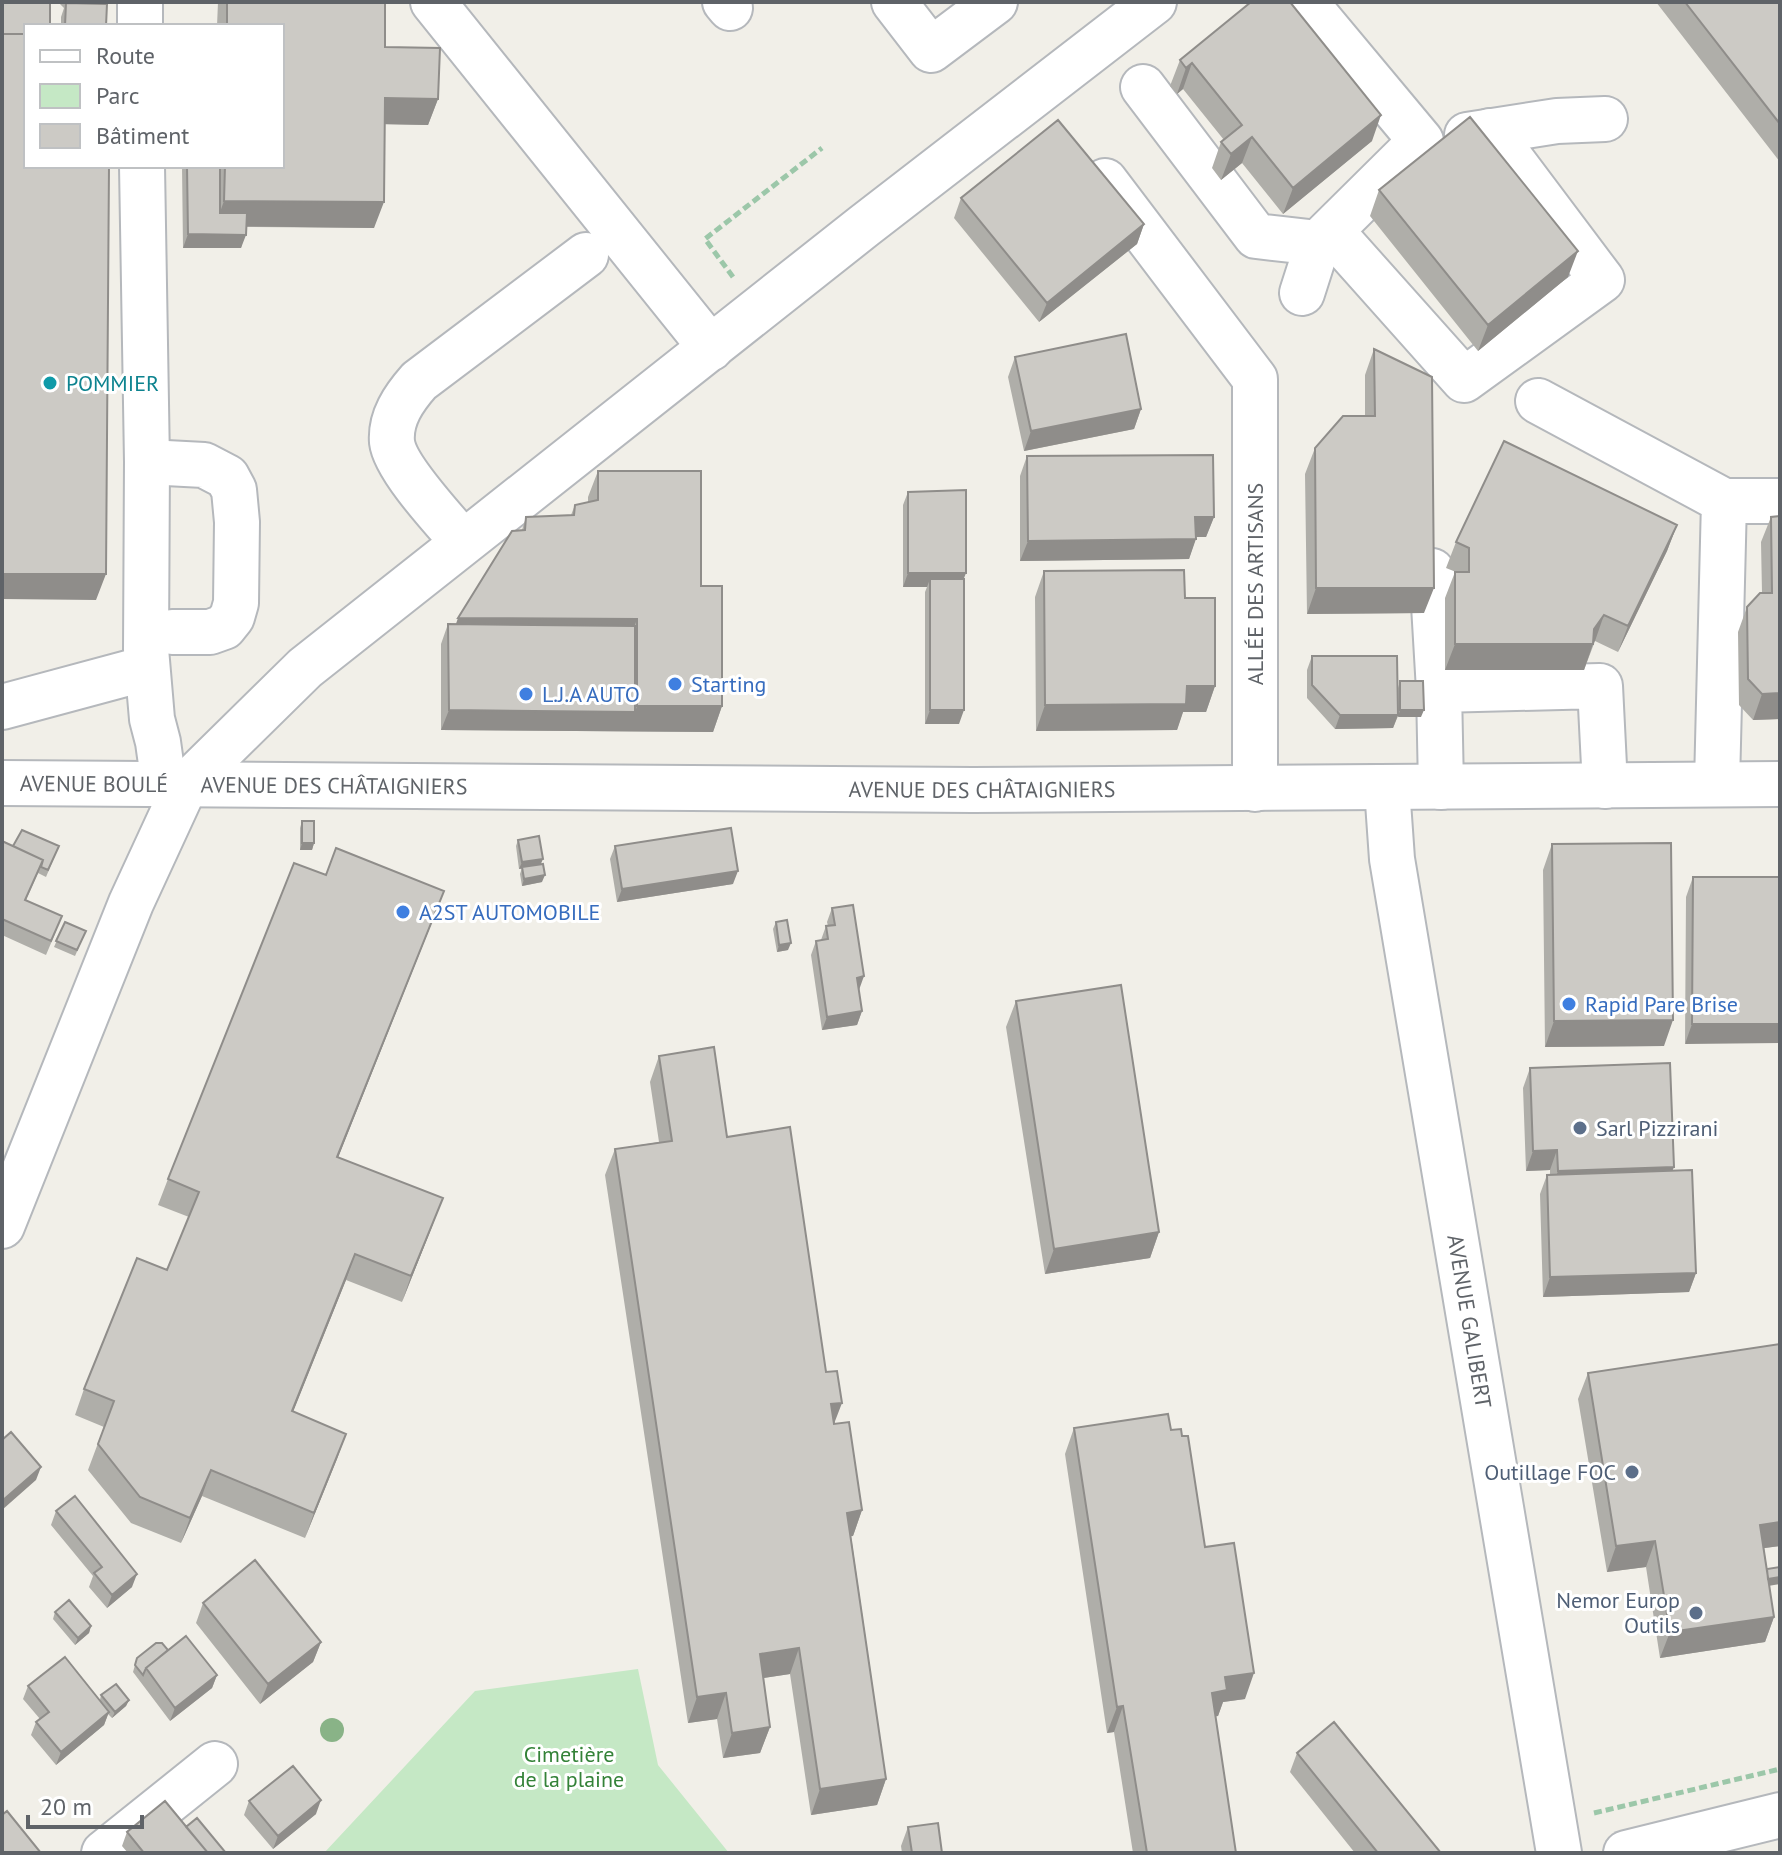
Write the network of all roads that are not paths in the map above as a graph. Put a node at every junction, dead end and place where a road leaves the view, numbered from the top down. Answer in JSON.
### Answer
{"nodes":[{"id":1,"x":140,"y":2,"type":"edge"},
{"id":2,"x":433,"y":2,"type":"edge"},
{"id":3,"x":894,"y":2,"type":"edge"},
{"id":4,"x":995,"y":2,"type":"edge"},
{"id":5,"x":1154,"y":2,"type":"edge"},
{"id":6,"x":1305,"y":2,"type":"edge"},
{"id":7,"x":140,"y":24,"type":"edge"},
{"id":8,"x":1143,"y":87,"type":"dead end"},
{"id":9,"x":1605,"y":119,"type":"dead end"},
{"id":10,"x":1490,"y":131,"type":"junction"},
{"id":11,"x":1421,"y":141,"type":"junction"},
{"id":12,"x":1083,"y":152,"type":"edge"},
{"id":13,"x":142,"y":168,"type":"edge"},
{"id":14,"x":1325,"y":237,"type":"junction"},
{"id":15,"x":586,"y":255,"type":"dead end"},
{"id":16,"x":1302,"y":293,"type":"dead end"},
{"id":17,"x":711,"y":348,"type":"junction"},
{"id":18,"x":1538,"y":401,"type":"dead end"},
{"id":19,"x":147,"y":462,"type":"junction"},
{"id":20,"x":1724,"y":501,"type":"junction"},
{"id":21,"x":1780,"y":501,"type":"edge"},
{"id":22,"x":463,"y":542,"type":"junction"},
{"id":23,"x":1432,"y":571,"type":"edge"},
{"id":24,"x":172,"y":632,"type":"dead end"},
{"id":25,"x":147,"y":668,"type":"junction"},
{"id":26,"x":1439,"y":690,"type":"junction"},
{"id":27,"x":2,"y":707,"type":"edge"},
{"id":28,"x":2,"y":783,"type":"edge"},
{"id":29,"x":1717,"y":784,"type":"junction"},
{"id":30,"x":1780,"y":784,"type":"edge"},
{"id":31,"x":174,"y":786,"type":"junction"},
{"id":32,"x":1605,"y":786,"type":"junction"},
{"id":33,"x":1441,"y":787,"type":"junction"},
{"id":34,"x":1387,"y":788,"type":"junction"},
{"id":35,"x":1255,"y":789,"type":"junction"},
{"id":36,"x":2,"y":1226,"type":"edge"},
{"id":37,"x":215,"y":1764,"type":"dead end"},
{"id":38,"x":1780,"y":1815,"type":"edge"},
{"id":39,"x":1557,"y":1838,"type":"edge"},
{"id":40,"x":104,"y":1853,"type":"edge"},
{"id":41,"x":1626,"y":1853,"type":"edge"}],
"edges":[{"from":1,"to":7,"type":"street"},
{"from":2,"to":17,"type":"street"},
{"from":3,"to":4,"type":"street"},
{"from":5,"to":17,"type":"street"},
{"from":6,"to":11,"type":"street"},
{"from":8,"to":14,"type":"street"},
{"from":9,"to":10,"type":"street"},
{"from":10,"to":11,"type":"street"},
{"from":10,"to":14,"type":"street"},
{"from":11,"to":14,"type":"street"},
{"from":12,"to":35,"type":"street","name":"ALLÉE DES ARTISANS"},
{"from":13,"to":19,"type":"street"},
{"from":14,"to":16,"type":"street"},
{"from":15,"to":22,"type":"street"},
{"from":17,"to":22,"type":"street"},
{"from":18,"to":20,"type":"street"},
{"from":19,"to":24,"type":"street"},
{"from":19,"to":25,"type":"street"},
{"from":20,"to":21,"type":"street"},
{"from":20,"to":29,"type":"street"},
{"from":22,"to":31,"type":"street"},
{"from":23,"to":26,"type":"street"},
{"from":25,"to":27,"type":"street"},
{"from":25,"to":31,"type":"street"},
{"from":26,"to":32,"type":"street"},
{"from":26,"to":33,"type":"street"},
{"from":28,"to":31,"type":"street","name":"AVENUE BOULÉ"},
{"from":29,"to":30,"type":"street","name":"AVENUE DES CHÂTAIGNIERS"},
{"from":29,"to":32,"type":"street","name":"AVENUE DES CHÂTAIGNIERS"},
{"from":31,"to":35,"type":"street","name":"AVENUE DES CHÂTAIGNIERS"},
{"from":31,"to":36,"type":"street"},
{"from":32,"to":33,"type":"street","name":"AVENUE DES CHÂTAIGNIERS"},
{"from":33,"to":34,"type":"street","name":"AVENUE DES CHÂTAIGNIERS"},
{"from":34,"to":35,"type":"street","name":"AVENUE DES CHÂTAIGNIERS"},
{"from":34,"to":39,"type":"street","name":"AVENUE GALIBERT"},
{"from":37,"to":40,"type":"street"},
{"from":38,"to":41,"type":"street"}]}
